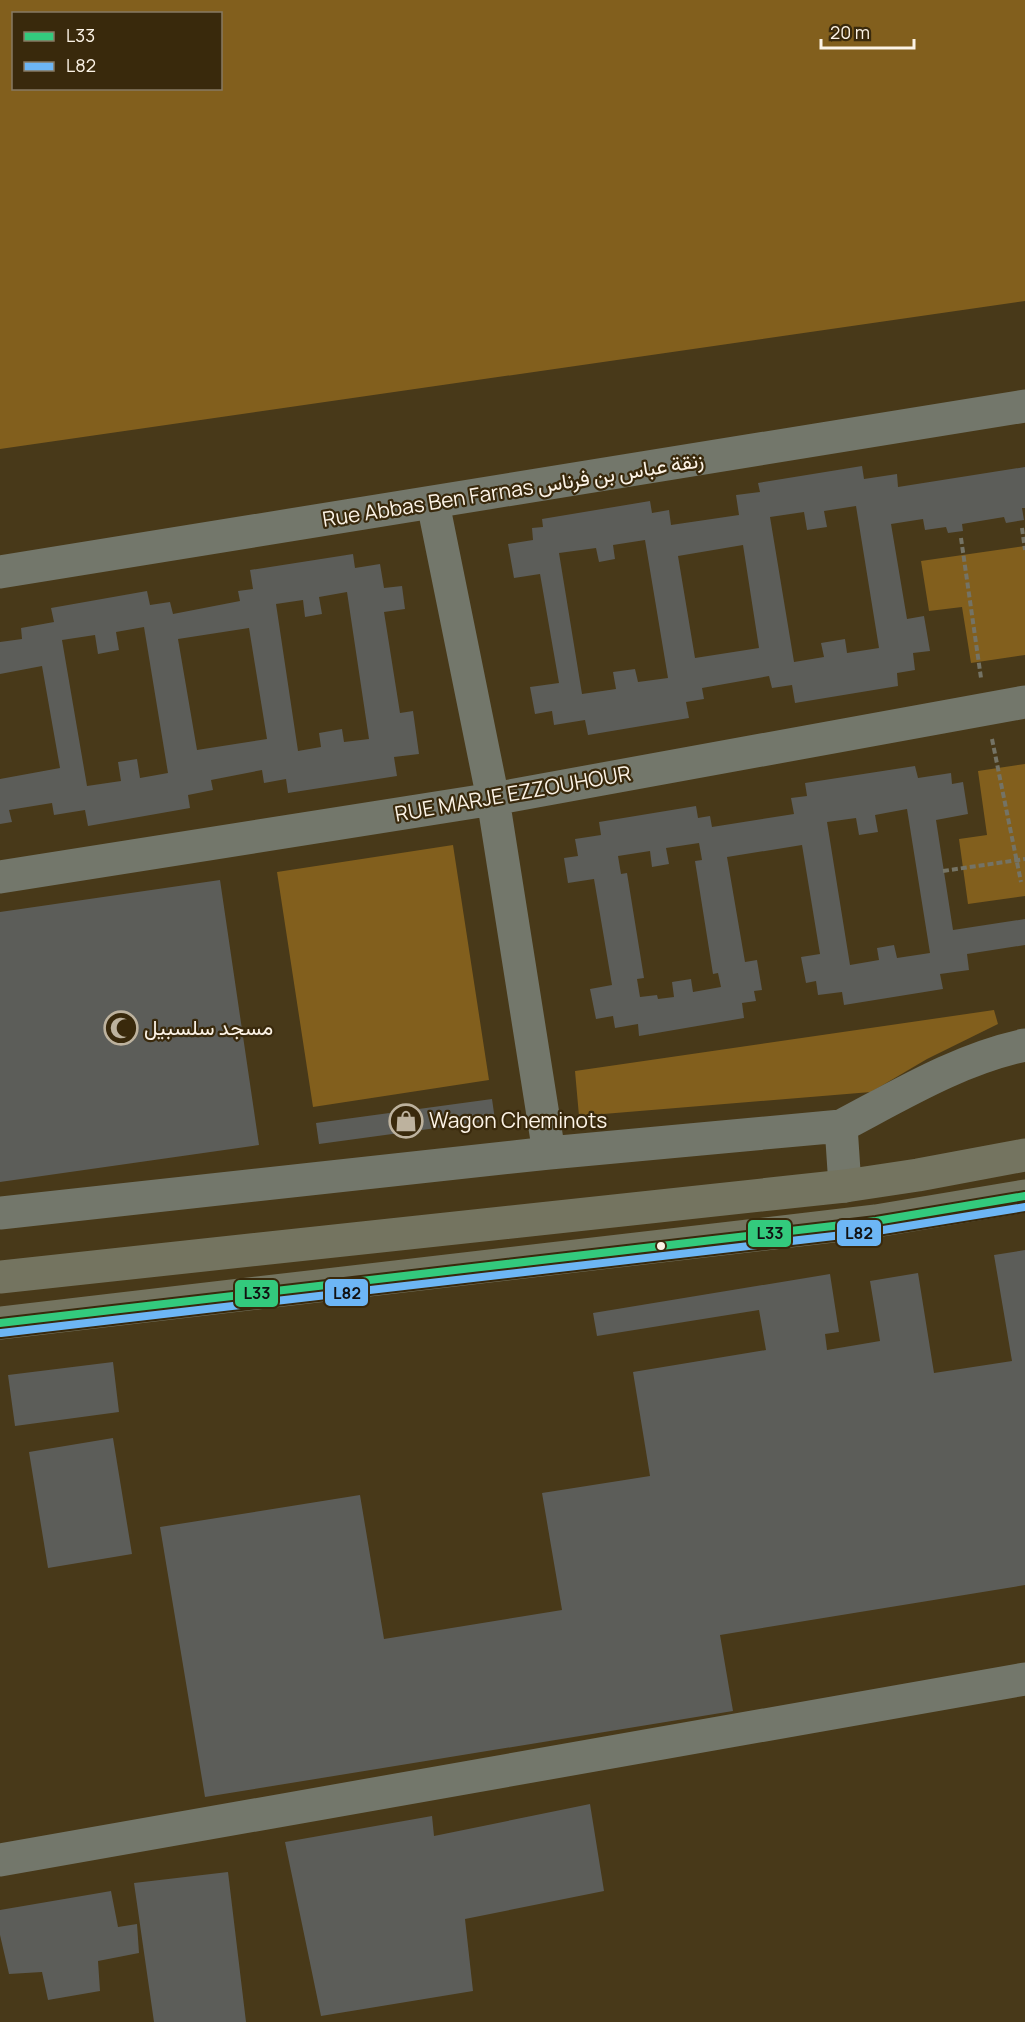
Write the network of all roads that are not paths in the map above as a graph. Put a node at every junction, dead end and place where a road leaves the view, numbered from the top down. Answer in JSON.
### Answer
{"nodes":[{"id":1,"x":1025,"y":406,"type":"edge"},
{"id":2,"x":433,"y":503,"type":"junction"},
{"id":3,"x":0,"y":572,"type":"edge"},
{"id":4,"x":1025,"y":702,"type":"edge"},
{"id":5,"x":493,"y":799,"type":"junction"},
{"id":6,"x":0,"y":877,"type":"edge"},
{"id":7,"x":1025,"y":1045,"type":"edge"},
{"id":8,"x":841,"y":1126,"type":"junction"},
{"id":9,"x":549,"y":1153,"type":"junction"},
{"id":10,"x":1025,"y":1155,"type":"edge"},
{"id":11,"x":845,"y":1186,"type":"junction"},
{"id":12,"x":1025,"y":1196,"type":"edge"},
{"id":13,"x":0,"y":1213,"type":"edge"},
{"id":14,"x":0,"y":1277,"type":"edge"},
{"id":15,"x":0,"y":1323,"type":"edge"},
{"id":16,"x":1025,"y":1679,"type":"edge"},
{"id":17,"x":0,"y":1860,"type":"edge"}],
"edges":[{"from":1,"to":2,"type":"street","name":"Rue Abbas Ben Farnas زنقة عباس بن فرناس"},
{"from":2,"to":3,"type":"street","name":"Rue Abbas Ben Farnas زنقة عباس بن فرناس"},
{"from":2,"to":5,"type":"street"},
{"from":4,"to":5,"type":"street","name":"RUE MARJE EZZOUHOUR"},
{"from":5,"to":6,"type":"street","name":"RUE MARJE EZZOUHOUR"},
{"from":5,"to":9,"type":"street"},
{"from":7,"to":8,"type":"street"},
{"from":8,"to":9,"type":"street"},
{"from":8,"to":11,"type":"street"},
{"from":9,"to":13,"type":"street"},
{"from":10,"to":11,"type":"main road"},
{"from":11,"to":14,"type":"main road"},
{"from":12,"to":15,"type":"main road"},
{"from":16,"to":17,"type":"street"}]}
